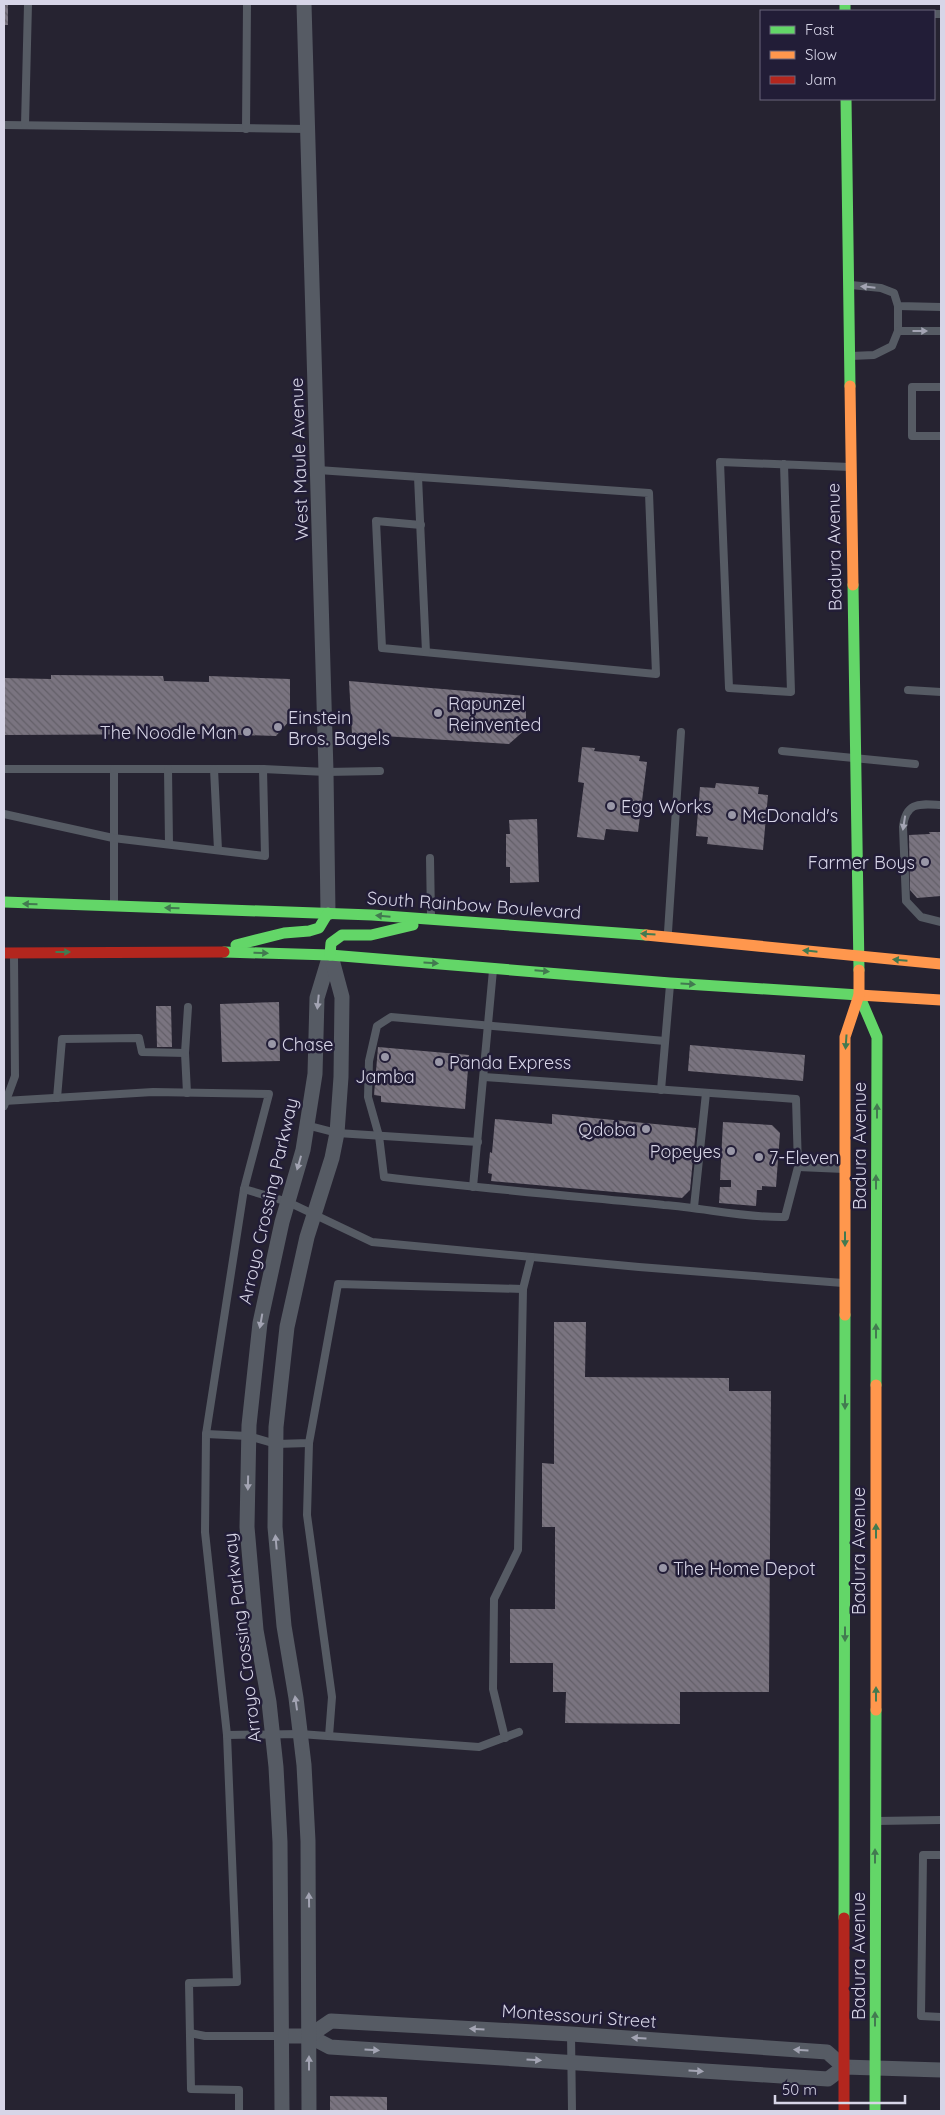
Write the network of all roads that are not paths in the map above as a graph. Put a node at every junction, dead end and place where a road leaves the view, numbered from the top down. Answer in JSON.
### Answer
{"nodes":[{"id":1,"x":28,"y":4,"type":"edge"},
{"id":2,"x":247,"y":4,"type":"edge"},
{"id":3,"x":304,"y":4,"type":"edge"},
{"id":4,"x":846,"y":100,"type":"edge"},
{"id":5,"x":4,"y":125,"type":"edge"},
{"id":6,"x":25,"y":125,"type":"junction"},
{"id":7,"x":246,"y":129,"type":"junction"},
{"id":8,"x":308,"y":130,"type":"junction"},
{"id":9,"x":848,"y":284,"type":"junction"},
{"id":10,"x":898,"y":306,"type":"junction"},
{"id":11,"x":941,"y":307,"type":"edge"},
{"id":12,"x":898,"y":331,"type":"junction"},
{"id":13,"x":941,"y":331,"type":"edge"},
{"id":14,"x":849,"y":357,"type":"junction"},
{"id":15,"x":941,"y":387,"type":"edge"},
{"id":16,"x":941,"y":436,"type":"edge"},
{"id":17,"x":784,"y":464,"type":"junction"},
{"id":18,"x":850,"y":466,"type":"junction"},
{"id":19,"x":318,"y":470,"type":"junction"},
{"id":20,"x":418,"y":477,"type":"junction"},
{"id":21,"x":421,"y":525,"type":"junction"},
{"id":22,"x":426,"y":652,"type":"junction"},
{"id":23,"x":908,"y":690,"type":"dead end"},
{"id":24,"x":941,"y":692,"type":"edge"},
{"id":25,"x":681,"y":732,"type":"dead end"},
{"id":26,"x":782,"y":752,"type":"dead end"},
{"id":27,"x":855,"y":758,"type":"junction"},
{"id":28,"x":916,"y":764,"type":"dead end"},
{"id":29,"x":114,"y":769,"type":"junction"},
{"id":30,"x":168,"y":769,"type":"junction"},
{"id":31,"x":214,"y":769,"type":"junction"},
{"id":32,"x":263,"y":769,"type":"junction"},
{"id":33,"x":4,"y":770,"type":"edge"},
{"id":34,"x":380,"y":771,"type":"dead end"},
{"id":35,"x":326,"y":772,"type":"junction"},
{"id":36,"x":941,"y":805,"type":"edge"},
{"id":37,"x":4,"y":814,"type":"edge"},
{"id":38,"x":114,"y":838,"type":"junction"},
{"id":39,"x":169,"y":844,"type":"junction"},
{"id":40,"x":218,"y":850,"type":"junction"},
{"id":41,"x":430,"y":858,"type":"dead end"},
{"id":42,"x":4,"y":902,"type":"edge"},
{"id":43,"x":114,"y":907,"type":"junction"},
{"id":44,"x":328,"y":913,"type":"junction"},
{"id":45,"x":432,"y":920,"type":"junction"},
{"id":46,"x":941,"y":922,"type":"edge"},
{"id":47,"x":667,"y":936,"type":"junction"},
{"id":48,"x":9,"y":952,"type":"edge"},
{"id":49,"x":208,"y":952,"type":"junction"},
{"id":50,"x":330,"y":955,"type":"junction"},
{"id":51,"x":858,"y":956,"type":"junction"},
{"id":52,"x":941,"y":964,"type":"edge"},
{"id":53,"x":493,"y":966,"type":"junction"},
{"id":54,"x":670,"y":983,"type":"junction"},
{"id":55,"x":859,"y":995,"type":"junction"},
{"id":56,"x":941,"y":1000,"type":"edge"},
{"id":57,"x":188,"y":1007,"type":"dead end"},
{"id":58,"x":488,"y":1027,"type":"junction"},
{"id":59,"x":665,"y":1041,"type":"junction"},
{"id":60,"x":185,"y":1053,"type":"junction"},
{"id":61,"x":484,"y":1077,"type":"junction"},
{"id":62,"x":661,"y":1090,"type":"junction"},
{"id":63,"x":187,"y":1093,"type":"junction"},
{"id":64,"x":706,"y":1093,"type":"junction"},
{"id":65,"x":57,"y":1098,"type":"junction"},
{"id":66,"x":4,"y":1103,"type":"edge"},
{"id":67,"x":306,"y":1125,"type":"junction"},
{"id":68,"x":337,"y":1133,"type":"junction"},
{"id":69,"x":379,"y":1136,"type":"junction"},
{"id":70,"x":478,"y":1142,"type":"junction"},
{"id":71,"x":798,"y":1167,"type":"junction"},
{"id":72,"x":846,"y":1169,"type":"junction"},
{"id":73,"x":473,"y":1187,"type":"junction"},
{"id":74,"x":244,"y":1189,"type":"junction"},
{"id":75,"x":288,"y":1202,"type":"junction"},
{"id":76,"x":694,"y":1207,"type":"junction"},
{"id":77,"x":314,"y":1215,"type":"junction"},
{"id":78,"x":531,"y":1257,"type":"junction"},
{"id":79,"x":853,"y":1283,"type":"junction"},
{"id":80,"x":876,"y":1284,"type":"junction"},
{"id":81,"x":523,"y":1289,"type":"junction"},
{"id":82,"x":206,"y":1434,"type":"junction"},
{"id":83,"x":248,"y":1436,"type":"junction"},
{"id":84,"x":309,"y":1443,"type":"junction"},
{"id":85,"x":276,"y":1444,"type":"junction"},
{"id":86,"x":519,"y":1732,"type":"dead end"},
{"id":87,"x":273,"y":1734,"type":"junction"},
{"id":88,"x":300,"y":1734,"type":"junction"},
{"id":89,"x":227,"y":1736,"type":"junction"},
{"id":90,"x":329,"y":1736,"type":"junction"},
{"id":91,"x":505,"y":1738,"type":"junction"},
{"id":92,"x":941,"y":1820,"type":"edge"},
{"id":93,"x":875,"y":1821,"type":"junction"},
{"id":94,"x":941,"y":1855,"type":"edge"},
{"id":95,"x":941,"y":2017,"type":"edge"},
{"id":96,"x":190,"y":2033,"type":"junction"},
{"id":97,"x":571,"y":2034,"type":"junction"},
{"id":98,"x":282,"y":2036,"type":"junction"},
{"id":99,"x":309,"y":2036,"type":"junction"},
{"id":100,"x":572,"y":2063,"type":"junction"},
{"id":101,"x":844,"y":2067,"type":"junction"},
{"id":102,"x":875,"y":2067,"type":"junction"},
{"id":103,"x":941,"y":2070,"type":"edge"},
{"id":104,"x":239,"y":2111,"type":"edge"},
{"id":105,"x":282,"y":2111,"type":"edge"},
{"id":106,"x":309,"y":2111,"type":"edge"},
{"id":107,"x":572,"y":2111,"type":"edge"},
{"id":108,"x":844,"y":2111,"type":"edge"},
{"id":109,"x":875,"y":2111,"type":"edge"}],
"edges":[{"from":1,"to":6,"type":"lane"},
{"from":2,"to":7,"type":"lane"},
{"from":3,"to":8,"type":"street","name":"West Maule Avenue"},
{"from":4,"to":9,"type":"main road","name":"Badura Avenue"},
{"from":5,"to":6,"type":"lane"},
{"from":6,"to":7,"type":"lane"},
{"from":7,"to":8,"type":"lane"},
{"from":8,"to":19,"type":"street","name":"West Maule Avenue"},
{"from":10,"to":9,"type":"lane","one_way":true},
{"from":9,"to":14,"type":"main road","name":"Badura Avenue"},
{"from":10,"to":11,"type":"lane"},
{"from":10,"to":12,"type":"lane"},
{"from":12,"to":13,"type":"lane","one_way":true},
{"from":12,"to":14,"type":"lane"},
{"from":14,"to":18,"type":"main road","name":"Badura Avenue"},
{"from":15,"to":16,"type":"lane"},
{"from":17,"to":17,"type":"lane"},
{"from":17,"to":18,"type":"lane"},
{"from":18,"to":27,"type":"main road","name":"Badura Avenue"},
{"from":19,"to":20,"type":"lane"},
{"from":19,"to":35,"type":"street","name":"West Maule Avenue"},
{"from":20,"to":21,"type":"lane"},
{"from":20,"to":22,"type":"lane"},
{"from":21,"to":22,"type":"lane"},
{"from":21,"to":22,"type":"lane"},
{"from":23,"to":24,"type":"lane"},
{"from":25,"to":47,"type":"lane"},
{"from":26,"to":27,"type":"lane"},
{"from":27,"to":28,"type":"lane"},
{"from":27,"to":51,"type":"main road","name":"Badura Avenue"},
{"from":29,"to":30,"type":"lane"},
{"from":29,"to":33,"type":"lane"},
{"from":29,"to":38,"type":"lane"},
{"from":30,"to":31,"type":"lane"},
{"from":30,"to":39,"type":"lane"},
{"from":31,"to":32,"type":"lane"},
{"from":31,"to":40,"type":"lane"},
{"from":32,"to":35,"type":"lane"},
{"from":32,"to":40,"type":"lane"},
{"from":34,"to":35,"type":"lane"},
{"from":35,"to":44,"type":"street","name":"West Maule Avenue"},
{"from":36,"to":46,"type":"lane","one_way":true},
{"from":37,"to":38,"type":"lane"},
{"from":38,"to":39,"type":"lane"},
{"from":38,"to":43,"type":"lane"},
{"from":39,"to":40,"type":"lane"},
{"from":41,"to":45,"type":"lane"},
{"from":43,"to":42,"type":"main road","name":"South Rainbow Boulevard","one_way":true},
{"from":44,"to":43,"type":"main road","name":"South Rainbow Boulevard","one_way":true},
{"from":45,"to":44,"type":"main road","name":"South Rainbow Boulevard","one_way":true},
{"from":44,"to":49,"type":"main road"},
{"from":47,"to":45,"type":"main road","name":"South Rainbow Boulevard","one_way":true},
{"from":45,"to":50,"type":"main road"},
{"from":51,"to":47,"type":"main road","name":"South Rainbow Boulevard","one_way":true},
{"from":48,"to":49,"type":"main road","one_way":true},
{"from":48,"to":66,"type":"lane"},
{"from":49,"to":50,"type":"main road","one_way":true},
{"from":50,"to":53,"type":"main road","one_way":true},
{"from":50,"to":67,"type":"street","name":"Arroyo Crossing Parkway","one_way":true},
{"from":50,"to":68,"type":"street"},
{"from":52,"to":51,"type":"main road","name":"South Rainbow Boulevard","one_way":true},
{"from":51,"to":55,"type":"main road","name":"Badura Avenue"},
{"from":53,"to":54,"type":"main road","one_way":true},
{"from":53,"to":58,"type":"lane"},
{"from":54,"to":55,"type":"main road","one_way":true},
{"from":54,"to":59,"type":"lane"},
{"from":55,"to":56,"type":"main road"},
{"from":55,"to":72,"type":"main road","name":"Badura Avenue","one_way":true},
{"from":80,"to":55,"type":"main road","name":"Badura Avenue","one_way":true},
{"from":57,"to":60,"type":"lane"},
{"from":58,"to":59,"type":"lane"},
{"from":58,"to":61,"type":"lane"},
{"from":58,"to":69,"type":"lane"},
{"from":59,"to":62,"type":"lane"},
{"from":60,"to":63,"type":"lane"},
{"from":60,"to":65,"type":"lane"},
{"from":61,"to":62,"type":"lane"},
{"from":61,"to":70,"type":"lane"},
{"from":62,"to":64,"type":"lane"},
{"from":63,"to":65,"type":"lane"},
{"from":63,"to":74,"type":"lane"},
{"from":64,"to":71,"type":"lane"},
{"from":64,"to":76,"type":"lane"},
{"from":65,"to":66,"type":"lane"},
{"from":67,"to":68,"type":"lane"},
{"from":67,"to":75,"type":"street","name":"Arroyo Crossing Parkway","one_way":true},
{"from":68,"to":69,"type":"lane"},
{"from":68,"to":77,"type":"street"},
{"from":69,"to":70,"type":"lane"},
{"from":69,"to":73,"type":"lane"},
{"from":70,"to":73,"type":"lane"},
{"from":71,"to":72,"type":"lane"},
{"from":71,"to":76,"type":"lane"},
{"from":72,"to":79,"type":"main road","name":"Badura Avenue","one_way":true},
{"from":73,"to":76,"type":"lane"},
{"from":74,"to":75,"type":"lane"},
{"from":74,"to":82,"type":"lane"},
{"from":75,"to":77,"type":"lane"},
{"from":75,"to":83,"type":"street","name":"Arroyo Crossing Parkway","one_way":true},
{"from":77,"to":78,"type":"lane"},
{"from":77,"to":85,"type":"street"},
{"from":78,"to":79,"type":"lane"},
{"from":78,"to":81,"type":"lane"},
{"from":79,"to":80,"type":"main road"},
{"from":79,"to":101,"type":"main road","name":"Badura Avenue","one_way":true},
{"from":93,"to":80,"type":"main road","name":"Badura Avenue","one_way":true},
{"from":81,"to":84,"type":"lane"},
{"from":81,"to":91,"type":"lane"},
{"from":82,"to":83,"type":"lane"},
{"from":82,"to":89,"type":"lane"},
{"from":83,"to":85,"type":"lane"},
{"from":83,"to":87,"type":"street","name":"Arroyo Crossing Parkway","one_way":true},
{"from":84,"to":85,"type":"lane"},
{"from":84,"to":90,"type":"lane"},
{"from":88,"to":85,"type":"street","one_way":true},
{"from":86,"to":91,"type":"lane"},
{"from":87,"to":88,"type":"lane"},
{"from":87,"to":89,"type":"lane"},
{"from":87,"to":98,"type":"street","name":"Arroyo Crossing Parkway"},
{"from":88,"to":90,"type":"lane"},
{"from":99,"to":88,"type":"street","one_way":true},
{"from":89,"to":96,"type":"lane"},
{"from":90,"to":91,"type":"lane"},
{"from":92,"to":93,"type":"lane"},
{"from":102,"to":93,"type":"main road","name":"Badura Avenue","one_way":true},
{"from":94,"to":95,"type":"lane"},
{"from":96,"to":98,"type":"lane"},
{"from":96,"to":104,"type":"lane"},
{"from":97,"to":99,"type":"street","name":"Montessouri Street","one_way":true},
{"from":97,"to":100,"type":"lane"},
{"from":101,"to":97,"type":"street","name":"Montessouri Street","one_way":true},
{"from":98,"to":99,"type":"street"},
{"from":98,"to":105,"type":"street","name":"Arroyo Crossing Parkway"},
{"from":99,"to":100,"type":"street","one_way":true},
{"from":106,"to":99,"type":"street","one_way":true},
{"from":100,"to":101,"type":"street","one_way":true},
{"from":100,"to":107,"type":"lane"},
{"from":101,"to":102,"type":"street"},
{"from":101,"to":108,"type":"main road","name":"Badura Avenue"},
{"from":102,"to":103,"type":"street"},
{"from":102,"to":109,"type":"main road","name":"Badura Avenue"}]}
